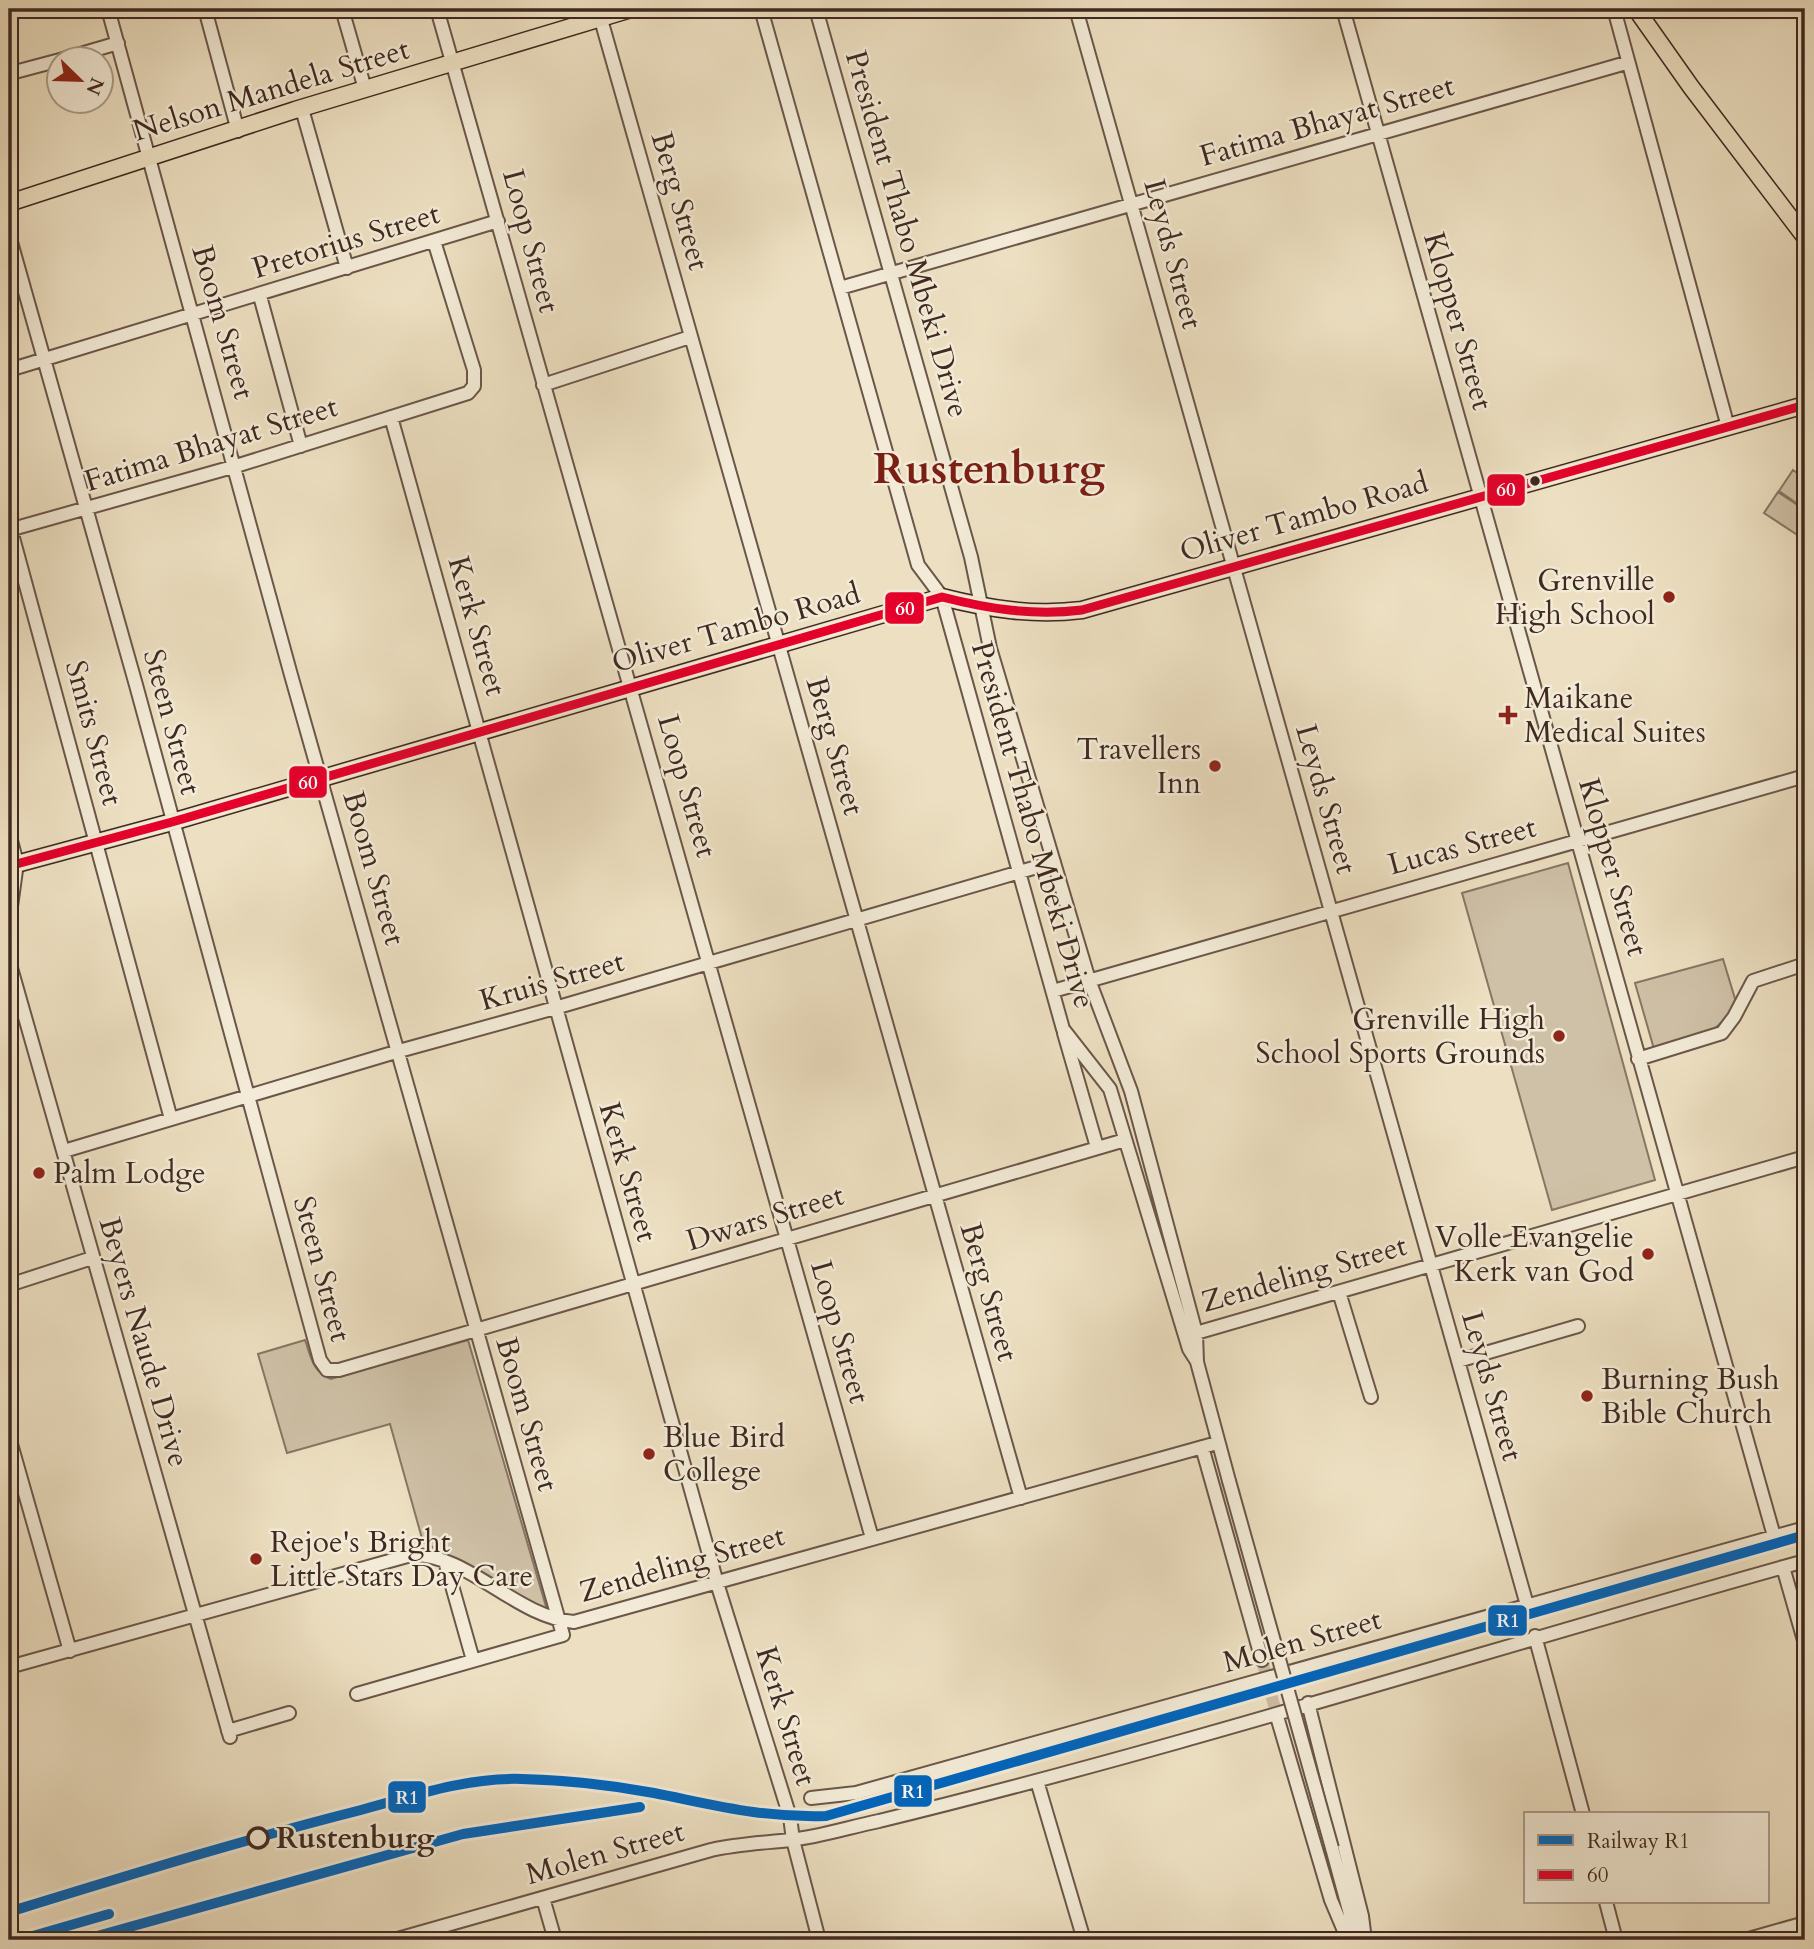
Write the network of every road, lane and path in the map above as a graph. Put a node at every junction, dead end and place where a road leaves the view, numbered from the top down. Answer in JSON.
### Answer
{"nodes":[{"id":1,"x":108,"y":9,"type":"edge"},
{"id":2,"x":205,"y":9,"type":"edge"},
{"id":3,"x":342,"y":9,"type":"edge"},
{"id":4,"x":437,"y":9,"type":"edge"},
{"id":5,"x":631,"y":9,"type":"edge"},
{"id":6,"x":761,"y":9,"type":"edge"},
{"id":7,"x":816,"y":9,"type":"edge"},
{"id":8,"x":1076,"y":9,"type":"edge"},
{"id":9,"x":1343,"y":9,"type":"edge"},
{"id":10,"x":1614,"y":9,"type":"edge"},
{"id":11,"x":1636,"y":9,"type":"edge"},
{"id":12,"x":600,"y":14,"type":"edge"},
{"id":13,"x":9,"y":22,"type":"edge"},
{"id":14,"x":118,"y":43,"type":"junction"},
{"id":15,"x":108,"y":46,"type":"edge"},
{"id":16,"x":453,"y":63,"type":"junction"},
{"id":17,"x":1626,"y":63,"type":"junction"},
{"id":18,"x":46,"y":64,"type":"edge"},
{"id":19,"x":11,"y":73,"type":"junction"},
{"id":20,"x":9,"y":88,"type":"edge"},
{"id":21,"x":365,"y":89,"type":"junction"},
{"id":22,"x":302,"y":109,"type":"junction"},
{"id":23,"x":237,"y":131,"type":"junction"},
{"id":24,"x":1378,"y":132,"type":"junction"},
{"id":25,"x":149,"y":157,"type":"junction"},
{"id":26,"x":9,"y":203,"type":"edge"},
{"id":27,"x":1132,"y":204,"type":"junction"},
{"id":28,"x":498,"y":221,"type":"junction"},
{"id":29,"x":9,"y":235,"type":"edge"},
{"id":30,"x":1805,"y":237,"type":"edge"},
{"id":31,"x":434,"y":241,"type":"junction"},
{"id":32,"x":347,"y":268,"type":"junction"},
{"id":33,"x":891,"y":274,"type":"junction"},
{"id":34,"x":840,"y":288,"type":"junction"},
{"id":35,"x":260,"y":296,"type":"junction"},
{"id":36,"x":193,"y":315,"type":"junction"},
{"id":37,"x":690,"y":337,"type":"junction"},
{"id":38,"x":44,"y":359,"type":"junction"},
{"id":39,"x":9,"y":370,"type":"edge"},
{"id":40,"x":542,"y":385,"type":"junction"},
{"id":41,"x":1805,"y":405,"type":"edge"},
{"id":42,"x":391,"y":416,"type":"junction"},
{"id":43,"x":1728,"y":427,"type":"junction"},
{"id":44,"x":301,"y":446,"type":"junction"},
{"id":45,"x":236,"y":466,"type":"junction"},
{"id":46,"x":1481,"y":495,"type":"junction"},
{"id":47,"x":86,"y":509,"type":"junction"},
{"id":48,"x":9,"y":527,"type":"edge"},
{"id":49,"x":1232,"y":566,"type":"junction"},
{"id":50,"x":942,"y":597,"type":"junction"},
{"id":51,"x":980,"y":609,"type":"junction"},
{"id":52,"x":778,"y":646,"type":"junction"},
{"id":53,"x":632,"y":688,"type":"junction"},
{"id":54,"x":479,"y":731,"type":"junction"},
{"id":55,"x":1805,"y":776,"type":"edge"},
{"id":56,"x":321,"y":779,"type":"junction"},
{"id":57,"x":172,"y":822,"type":"junction"},
{"id":58,"x":9,"y":833,"type":"edge"},
{"id":59,"x":1579,"y":841,"type":"junction"},
{"id":60,"x":97,"y":843,"type":"junction"},
{"id":61,"x":1054,"y":862,"type":"junction"},
{"id":62,"x":13,"y":865,"type":"edge"},
{"id":63,"x":1021,"y":871,"type":"junction"},
{"id":64,"x":1332,"y":910,"type":"junction"},
{"id":65,"x":858,"y":919,"type":"junction"},
{"id":66,"x":9,"y":921,"type":"edge"},
{"id":67,"x":9,"y":961,"type":"edge"},
{"id":68,"x":710,"y":963,"type":"junction"},
{"id":69,"x":1805,"y":964,"type":"edge"},
{"id":70,"x":1089,"y":979,"type":"junction"},
{"id":71,"x":1053,"y":991,"type":"junction"},
{"id":72,"x":555,"y":1009,"type":"junction"},
{"id":73,"x":1063,"y":1029,"type":"junction"},
{"id":74,"x":399,"y":1051,"type":"junction"},
{"id":75,"x":1638,"y":1059,"type":"junction"},
{"id":76,"x":247,"y":1095,"type":"junction"},
{"id":77,"x":171,"y":1119,"type":"junction"},
{"id":78,"x":1125,"y":1140,"type":"junction"},
{"id":79,"x":1097,"y":1147,"type":"junction"},
{"id":80,"x":64,"y":1151,"type":"junction"},
{"id":81,"x":1805,"y":1157,"type":"edge"},
{"id":82,"x":1675,"y":1194,"type":"junction"},
{"id":83,"x":933,"y":1195,"type":"junction"},
{"id":84,"x":786,"y":1239,"type":"junction"},
{"id":85,"x":92,"y":1258,"type":"junction"},
{"id":86,"x":1430,"y":1265,"type":"junction"},
{"id":87,"x":9,"y":1285,"type":"edge"},
{"id":88,"x":633,"y":1285,"type":"junction"},
{"id":89,"x":1339,"y":1292,"type":"junction"},
{"id":90,"x":1182,"y":1326,"type":"junction"},
{"id":91,"x":1578,"y":1326,"type":"dead end"},
{"id":92,"x":476,"y":1331,"type":"junction"},
{"id":93,"x":1196,"y":1332,"type":"junction"},
{"id":94,"x":1458,"y":1361,"type":"junction"},
{"id":95,"x":1197,"y":1362,"type":"junction"},
{"id":96,"x":340,"y":1370,"type":"joint"},
{"id":97,"x":1371,"y":1397,"type":"dead end"},
{"id":98,"x":9,"y":1437,"type":"edge"},
{"id":99,"x":1217,"y":1443,"type":"junction"},
{"id":100,"x":1202,"y":1447,"type":"junction"},
{"id":101,"x":1021,"y":1498,"type":"junction"},
{"id":102,"x":1805,"y":1528,"type":"edge"},
{"id":103,"x":1774,"y":1536,"type":"junction"},
{"id":104,"x":872,"y":1538,"type":"junction"},
{"id":105,"x":445,"y":1561,"type":"junction"},
{"id":106,"x":1805,"y":1561,"type":"edge"},
{"id":107,"x":1783,"y":1567,"type":"junction"},
{"id":108,"x":717,"y":1583,"type":"junction"},
{"id":109,"x":1527,"y":1605,"type":"junction"},
{"id":110,"x":194,"y":1614,"type":"junction"},
{"id":111,"x":558,"y":1620,"type":"junction"},
{"id":112,"x":1535,"y":1636,"type":"junction"},
{"id":113,"x":1805,"y":1644,"type":"edge"},
{"id":114,"x":70,"y":1651,"type":"junction"},
{"id":115,"x":473,"y":1660,"type":"junction"},
{"id":116,"x":1262,"y":1660,"type":"tunnel mouth"},
{"id":117,"x":9,"y":1667,"type":"edge"},
{"id":118,"x":357,"y":1694,"type":"dead end"},
{"id":119,"x":1308,"y":1703,"type":"junction"},
{"id":120,"x":289,"y":1713,"type":"dead end"},
{"id":121,"x":1278,"y":1720,"type":"tunnel mouth"},
{"id":122,"x":1037,"y":1781,"type":"junction"},
{"id":123,"x":811,"y":1798,"type":"dead end"},
{"id":124,"x":1582,"y":1812,"type":"edge"},
{"id":125,"x":793,"y":1840,"type":"junction"},
{"id":126,"x":543,"y":1898,"type":"junction"},
{"id":127,"x":1607,"y":1904,"type":"edge"},
{"id":128,"x":1805,"y":1923,"type":"edge"},
{"id":129,"x":394,"y":1940,"type":"edge"},
{"id":130,"x":555,"y":1940,"type":"edge"},
{"id":131,"x":819,"y":1940,"type":"edge"},
{"id":132,"x":1084,"y":1940,"type":"edge"},
{"id":133,"x":1357,"y":1940,"type":"edge"},
{"id":134,"x":1616,"y":1940,"type":"edge"},
{"id":135,"x":1745,"y":1940,"type":"edge"}],
"edges":[{"from":1,"to":14,"type":"street","name":"Boom Street"},
{"from":2,"to":23,"type":"street"},
{"from":3,"to":21,"type":"street"},
{"from":4,"to":16,"type":"street","name":"Loop Street"},
{"from":5,"to":12,"type":"main road","name":"Nelson Mandela Street"},
{"from":6,"to":34,"type":"street","name":"President Thabo Mbeki Drive"},
{"from":7,"to":33,"type":"street","name":"President Thabo Mbeki Drive"},
{"from":8,"to":27,"type":"street","name":"Leyds Street"},
{"from":9,"to":24,"type":"street","name":"Klopper Street"},
{"from":10,"to":17,"type":"street"},
{"from":11,"to":30,"type":"main road"},
{"from":12,"to":16,"type":"main road","name":"Nelson Mandela Street"},
{"from":12,"to":37,"type":"street","name":"Berg Street"},
{"from":13,"to":19,"type":"street"},
{"from":14,"to":15,"type":"street"},
{"from":14,"to":25,"type":"street","name":"Boom Street"},
{"from":16,"to":21,"type":"main road","name":"Nelson Mandela Street"},
{"from":16,"to":28,"type":"street","name":"Loop Street"},
{"from":17,"to":24,"type":"street","name":"Fatima Bhayat Street"},
{"from":17,"to":43,"type":"street"},
{"from":18,"to":19,"type":"street"},
{"from":19,"to":20,"type":"street"},
{"from":21,"to":22,"type":"main road","name":"Nelson Mandela Street"},
{"from":22,"to":23,"type":"main road","name":"Nelson Mandela Street"},
{"from":22,"to":32,"type":"street"},
{"from":23,"to":25,"type":"main road","name":"Nelson Mandela Street"},
{"from":24,"to":27,"type":"street","name":"Fatima Bhayat Street"},
{"from":24,"to":46,"type":"street","name":"Klopper Street"},
{"from":25,"to":26,"type":"main road","name":"Nelson Mandela Street"},
{"from":25,"to":36,"type":"street","name":"Boom Street"},
{"from":27,"to":33,"type":"street","name":"Fatima Bhayat Street"},
{"from":27,"to":49,"type":"street","name":"Leyds Street"},
{"from":28,"to":31,"type":"street","name":"Pretorius Street"},
{"from":28,"to":40,"type":"street","name":"Loop Street"},
{"from":29,"to":38,"type":"street","name":"Steen Street"},
{"from":31,"to":32,"type":"street","name":"Pretorius Street"},
{"from":31,"to":42,"type":"street","name":"Fatima Bhayat Street"},
{"from":32,"to":35,"type":"street","name":"Pretorius Street"},
{"from":33,"to":34,"type":"street","name":"Fatima Bhayat Street"},
{"from":33,"to":51,"type":"street","name":"President Thabo Mbeki Drive"},
{"from":34,"to":50,"type":"street","name":"President Thabo Mbeki Drive"},
{"from":35,"to":36,"type":"street","name":"Pretorius Street"},
{"from":35,"to":44,"type":"street"},
{"from":36,"to":38,"type":"street","name":"Pretorius Street"},
{"from":36,"to":45,"type":"street","name":"Boom Street"},
{"from":37,"to":40,"type":"street"},
{"from":37,"to":52,"type":"street","name":"Berg Street"},
{"from":38,"to":39,"type":"street","name":"Pretorius Street"},
{"from":38,"to":47,"type":"street","name":"Steen Street"},
{"from":40,"to":53,"type":"street","name":"Loop Street"},
{"from":41,"to":43,"type":"main road","name":"Oliver Tambo Road"},
{"from":42,"to":44,"type":"street","name":"Fatima Bhayat Street"},
{"from":42,"to":54,"type":"street","name":"Kerk Street"},
{"from":43,"to":46,"type":"main road","name":"Oliver Tambo Road"},
{"from":44,"to":45,"type":"street","name":"Fatima Bhayat Street"},
{"from":45,"to":47,"type":"street","name":"Fatima Bhayat Street"},
{"from":45,"to":56,"type":"street","name":"Boom Street"},
{"from":46,"to":49,"type":"main road","name":"Oliver Tambo Road"},
{"from":46,"to":59,"type":"street","name":"Klopper Street"},
{"from":47,"to":48,"type":"street","name":"Fatima Bhayat Street"},
{"from":47,"to":57,"type":"street","name":"Steen Street"},
{"from":48,"to":60,"type":"street","name":"Smits Street"},
{"from":49,"to":51,"type":"main road","name":"Oliver Tambo Road"},
{"from":49,"to":64,"type":"street","name":"Leyds Street"},
{"from":50,"to":51,"type":"main road","name":"Oliver Tambo Road"},
{"from":50,"to":52,"type":"main road","name":"Oliver Tambo Road"},
{"from":50,"to":63,"type":"street","name":"President Thabo Mbeki Drive"},
{"from":51,"to":61,"type":"street","name":"President Thabo Mbeki Drive"},
{"from":52,"to":53,"type":"main road","name":"Oliver Tambo Road"},
{"from":52,"to":65,"type":"street","name":"Berg Street"},
{"from":53,"to":54,"type":"main road","name":"Oliver Tambo Road"},
{"from":53,"to":68,"type":"street","name":"Loop Street"},
{"from":54,"to":56,"type":"main road","name":"Oliver Tambo Road"},
{"from":54,"to":72,"type":"street","name":"Kerk Street"},
{"from":55,"to":59,"type":"street","name":"Lucas Street"},
{"from":56,"to":57,"type":"main road","name":"Oliver Tambo Road"},
{"from":56,"to":74,"type":"street","name":"Boom Street"},
{"from":57,"to":60,"type":"main road","name":"Oliver Tambo Road"},
{"from":57,"to":76,"type":"street","name":"Steen Street"},
{"from":58,"to":62,"type":"street"},
{"from":59,"to":64,"type":"street","name":"Lucas Street"},
{"from":59,"to":75,"type":"street","name":"Klopper Street"},
{"from":60,"to":62,"type":"main road","name":"Oliver Tambo Road"},
{"from":60,"to":77,"type":"street","name":"Smits Street"},
{"from":61,"to":63,"type":"street","name":"Kruis Street"},
{"from":61,"to":70,"type":"street","name":"President Thabo Mbeki Drive"},
{"from":62,"to":66,"type":"street"},
{"from":63,"to":65,"type":"street","name":"Kruis Street"},
{"from":63,"to":71,"type":"street","name":"President Thabo Mbeki Drive"},
{"from":64,"to":70,"type":"street","name":"Lucas Street"},
{"from":64,"to":86,"type":"street","name":"Leyds Street"},
{"from":65,"to":68,"type":"street","name":"Kruis Street"},
{"from":65,"to":83,"type":"street","name":"Berg Street"},
{"from":67,"to":80,"type":"street","name":"Beyers Naude Drive"},
{"from":68,"to":72,"type":"street","name":"Kruis Street"},
{"from":68,"to":84,"type":"street","name":"Loop Street"},
{"from":69,"to":75,"type":"street"},
{"from":70,"to":71,"type":"street","name":"Lucas Street"},
{"from":70,"to":93,"type":"street","name":"President Thabo Mbeki Drive"},
{"from":71,"to":73,"type":"street","name":"President Thabo Mbeki Drive"},
{"from":72,"to":74,"type":"street","name":"Kruis Street"},
{"from":72,"to":88,"type":"street","name":"Kerk Street"},
{"from":73,"to":78,"type":"street","name":"President Thabo Mbeki Drive"},
{"from":73,"to":79,"type":"street"},
{"from":74,"to":76,"type":"street","name":"Kruis Street"},
{"from":74,"to":92,"type":"street","name":"Boom Street"},
{"from":75,"to":82,"type":"street","name":"Klopper Street"},
{"from":76,"to":77,"type":"street","name":"Kruis Street"},
{"from":76,"to":96,"type":"street","name":"Steen Street"},
{"from":77,"to":80,"type":"street","name":"Kruis Street"},
{"from":78,"to":79,"type":"street","name":"Dwars Street"},
{"from":78,"to":90,"type":"street","name":"President Thabo Mbeki Drive"},
{"from":79,"to":83,"type":"street","name":"Dwars Street"},
{"from":80,"to":85,"type":"street","name":"Beyers Naude Drive"},
{"from":81,"to":82,"type":"street","name":"Zendeling Street"},
{"from":82,"to":86,"type":"street","name":"Zendeling Street"},
{"from":82,"to":103,"type":"street","name":"Klopper Street"},
{"from":83,"to":84,"type":"street","name":"Dwars Street"},
{"from":83,"to":101,"type":"street","name":"Berg Street"},
{"from":84,"to":88,"type":"street","name":"Dwars Street"},
{"from":84,"to":104,"type":"street","name":"Loop Street"},
{"from":85,"to":87,"type":"street"},
{"from":85,"to":110,"type":"street","name":"Beyers Naude Drive"},
{"from":86,"to":89,"type":"street","name":"Zendeling Street"},
{"from":86,"to":94,"type":"street","name":"Leyds Street"},
{"from":88,"to":92,"type":"street","name":"Dwars Street"},
{"from":88,"to":108,"type":"street","name":"Kerk Street"},
{"from":89,"to":93,"type":"street","name":"Zendeling Street"},
{"from":89,"to":97,"type":"street"},
{"from":90,"to":93,"type":"street","name":"Zendeling Street"},
{"from":90,"to":95,"type":"street","name":"President Thabo Mbeki Drive"},
{"from":91,"to":94,"type":"street"},
{"from":92,"to":96,"type":"street","name":"Dwars Street"},
{"from":92,"to":111,"type":"street","name":"Boom Street"},
{"from":93,"to":95,"type":"street","name":"President Thabo Mbeki Drive"},
{"from":94,"to":109,"type":"street","name":"Leyds Street"},
{"from":95,"to":99,"type":"street","name":"President Thabo Mbeki Drive"},
{"from":98,"to":114,"type":"street"},
{"from":99,"to":100,"type":"street","name":"Zendeling Street"},
{"from":99,"to":133,"type":"street","name":"President Thabo Mbeki Drive","bridge":true},
{"from":100,"to":101,"type":"street","name":"Zendeling Street"},
{"from":100,"to":116,"type":"street"},
{"from":101,"to":104,"type":"street","name":"Zendeling Street"},
{"from":102,"to":103,"type":"street","name":"Molen Street"},
{"from":103,"to":109,"type":"street","name":"Molen Street"},
{"from":104,"to":108,"type":"street","name":"Zendeling Street"},
{"from":105,"to":110,"type":"street","name":"Zendeling Street"},
{"from":105,"to":111,"type":"street","name":"Zendeling Street"},
{"from":105,"to":115,"type":"street"},
{"from":106,"to":107,"type":"street","name":"Molen Street"},
{"from":107,"to":112,"type":"street","name":"Molen Street"},
{"from":107,"to":113,"type":"street"},
{"from":108,"to":111,"type":"street","name":"Zendeling Street"},
{"from":108,"to":125,"type":"street","name":"Kerk Street"},
{"from":109,"to":123,"type":"street","name":"Molen Street"},
{"from":110,"to":114,"type":"street","name":"Zendeling Street"},
{"from":110,"to":120,"type":"street","name":"Beyers Naude Drive"},
{"from":111,"to":115,"type":"street"},
{"from":112,"to":119,"type":"street","name":"Molen Street"},
{"from":112,"to":124,"type":"street"},
{"from":114,"to":117,"type":"street","name":"Zendeling Street"},
{"from":115,"to":118,"type":"street"},
{"from":119,"to":122,"type":"street","name":"Molen Street"},
{"from":119,"to":133,"type":"street"},
{"from":121,"to":133,"type":"street"},
{"from":122,"to":125,"type":"street","name":"Molen Street"},
{"from":122,"to":132,"type":"street"},
{"from":125,"to":126,"type":"street","name":"Molen Street"},
{"from":125,"to":131,"type":"street","name":"Kerk Street"},
{"from":126,"to":129,"type":"street","name":"Molen Street"},
{"from":126,"to":130,"type":"street"},
{"from":127,"to":134,"type":"street"},
{"from":128,"to":135,"type":"street"}]}
